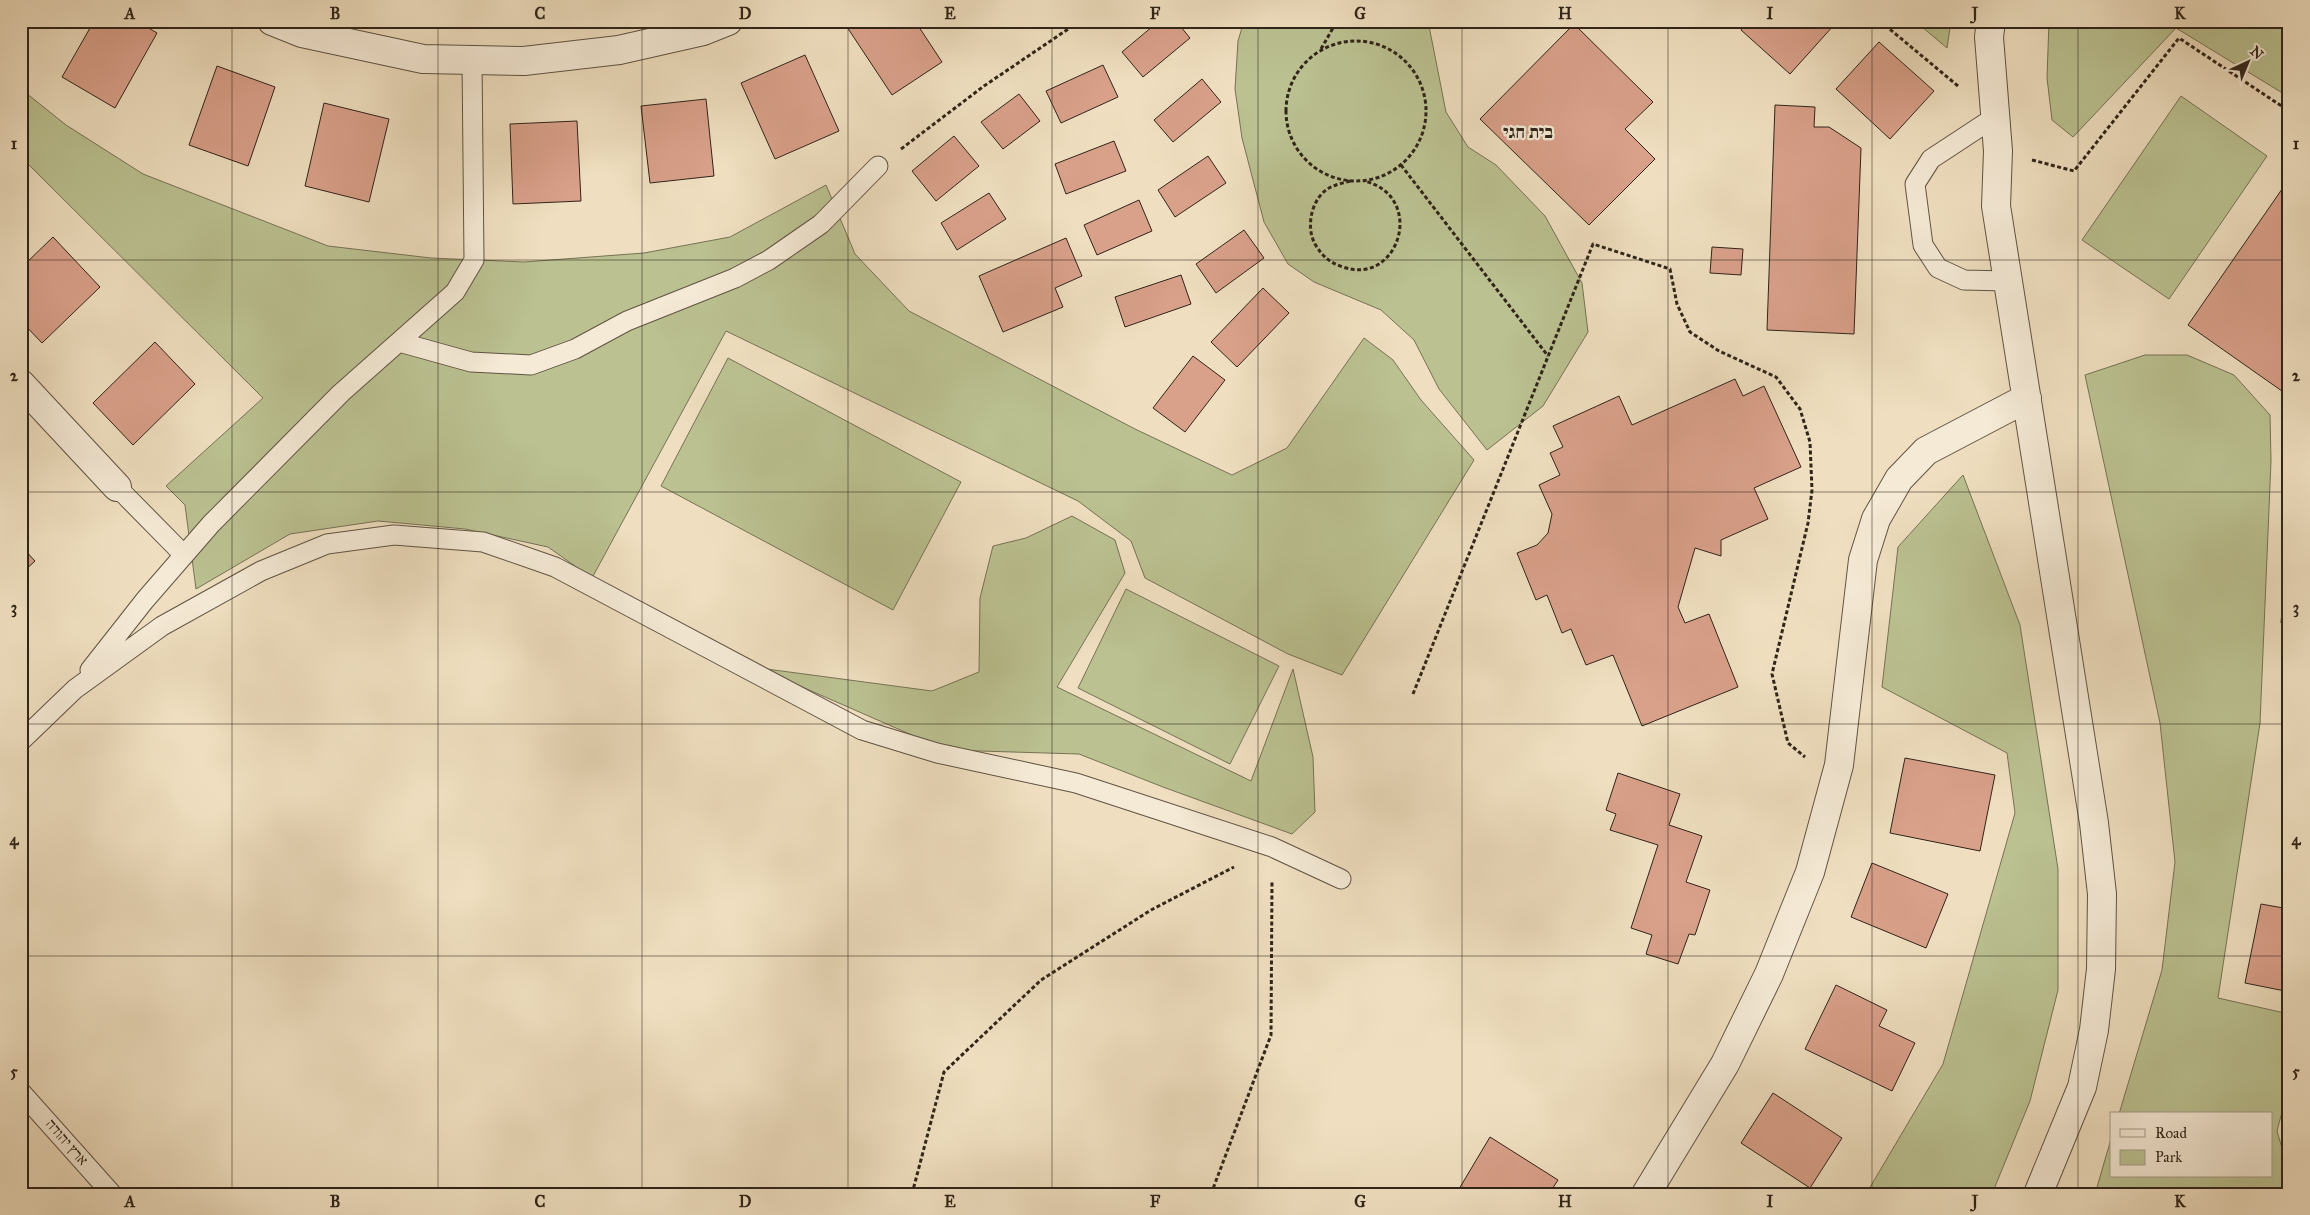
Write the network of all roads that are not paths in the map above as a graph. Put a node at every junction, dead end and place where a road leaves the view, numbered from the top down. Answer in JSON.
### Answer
{"nodes":[{"id":1,"x":272,"y":21,"type":"edge"},
{"id":2,"x":728,"y":21,"type":"edge"},
{"id":3,"x":1991,"y":21,"type":"edge"},
{"id":4,"x":472,"y":60,"type":"junction"},
{"id":5,"x":1995,"y":117,"type":"junction"},
{"id":6,"x":878,"y":166,"type":"road end"},
{"id":7,"x":2006,"y":282,"type":"junction"},
{"id":8,"x":399,"y":342,"type":"junction"},
{"id":9,"x":21,"y":384,"type":"edge"},
{"id":10,"x":2027,"y":398,"type":"junction"},
{"id":11,"x":117,"y":487,"type":"joint"},
{"id":12,"x":184,"y":555,"type":"junction"},
{"id":13,"x":75,"y":689,"type":"junction"},
{"id":14,"x":21,"y":741,"type":"edge"},
{"id":15,"x":1341,"y":879,"type":"dead end"},
{"id":16,"x":21,"y":1092,"type":"edge"},
{"id":17,"x":112,"y":1194,"type":"edge"},
{"id":18,"x":1646,"y":1194,"type":"edge"},
{"id":19,"x":2038,"y":1194,"type":"edge"}],
"edges":[{"from":1,"to":4,"type":"street"},
{"from":2,"to":4,"type":"street"},
{"from":3,"to":5,"type":"street"},
{"from":4,"to":8,"type":"lane"},
{"from":5,"to":7,"type":"street"},
{"from":5,"to":7,"type":"lane"},
{"from":6,"to":8,"type":"lane"},
{"from":7,"to":10,"type":"street"},
{"from":8,"to":12,"type":"lane"},
{"from":9,"to":11,"type":"street"},
{"from":10,"to":18,"type":"street"},
{"from":10,"to":19,"type":"street"},
{"from":11,"to":12,"type":"lane"},
{"from":12,"to":13,"type":"lane"},
{"from":13,"to":14,"type":"lane"},
{"from":13,"to":15,"type":"lane"},
{"from":16,"to":17,"type":"lane","name":"ארץ יהודה"}]}
